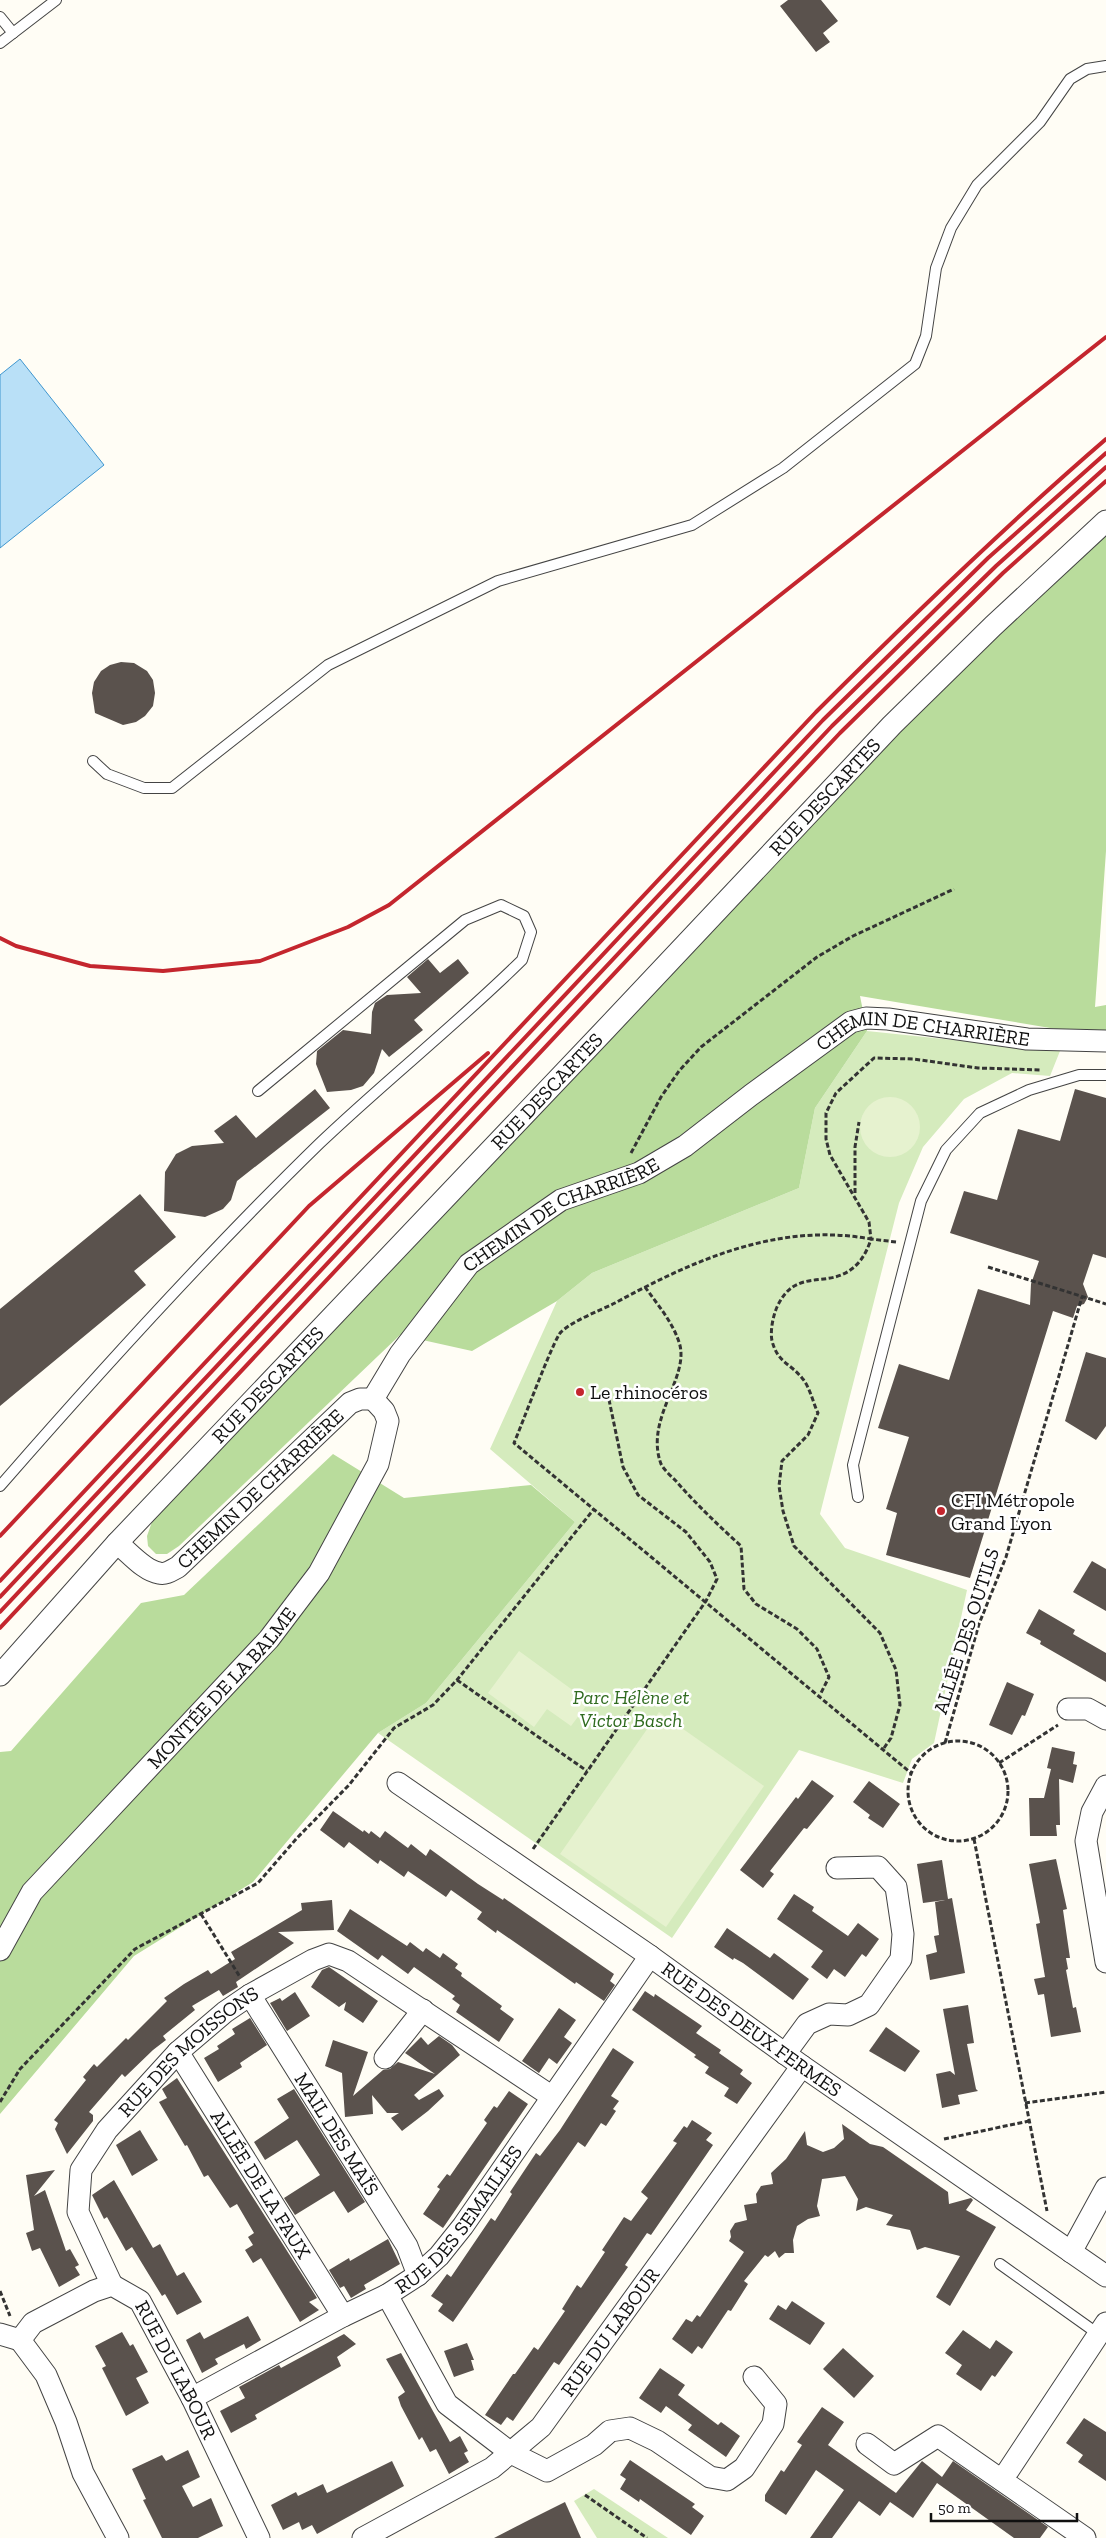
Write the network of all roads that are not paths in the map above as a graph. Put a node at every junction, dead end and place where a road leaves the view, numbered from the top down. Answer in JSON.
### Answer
{"nodes":[{"id":1,"x":56,"y":0,"type":"edge"},
{"id":2,"x":0,"y":17,"type":"edge"},
{"id":3,"x":13,"y":33,"type":"junction"},
{"id":4,"x":0,"y":43,"type":"edge"},
{"id":5,"x":1106,"y":66,"type":"edge"},
{"id":6,"x":1106,"y":521,"type":"edge"},
{"id":7,"x":93,"y":761,"type":"dead end"},
{"id":8,"x":1106,"y":1041,"type":"edge"},
{"id":9,"x":1106,"y":1075,"type":"edge"},
{"id":10,"x":258,"y":1091,"type":"dead end"},
{"id":11,"x":373,"y":1400,"type":"junction"},
{"id":12,"x":0,"y":1486,"type":"edge"},
{"id":13,"x":858,"y":1497,"type":"dead end"},
{"id":14,"x":117,"y":1543,"type":"junction"},
{"id":15,"x":0,"y":1675,"type":"edge"},
{"id":16,"x":1068,"y":1709,"type":"road end"},
{"id":17,"x":1106,"y":1719,"type":"edge"},
{"id":18,"x":398,"y":1783,"type":"dead end"},
{"id":19,"x":1106,"y":1786,"type":"edge"},
{"id":20,"x":837,"y":1868,"type":"dead end"},
{"id":21,"x":0,"y":1950,"type":"edge"},
{"id":22,"x":650,"y":1956,"type":"junction"},
{"id":23,"x":1106,"y":1962,"type":"edge"},
{"id":24,"x":250,"y":1995,"type":"junction"},
{"id":25,"x":423,"y":2010,"type":"junction"},
{"id":26,"x":178,"y":2052,"type":"junction"},
{"id":27,"x":386,"y":2058,"type":"dead end"},
{"id":28,"x":794,"y":2060,"type":"junction"},
{"id":29,"x":551,"y":2096,"type":"junction"},
{"id":30,"x":1106,"y":2188,"type":"edge"},
{"id":31,"x":1062,"y":2246,"type":"junction"},
{"id":32,"x":1000,"y":2264,"type":"dead end"},
{"id":33,"x":418,"y":2276,"type":"junction"},
{"id":34,"x":1106,"y":2276,"type":"edge"},
{"id":35,"x":112,"y":2285,"type":"junction"},
{"id":36,"x":387,"y":2295,"type":"junction"},
{"id":37,"x":343,"y":2316,"type":"junction"},
{"id":38,"x":1104,"y":2332,"type":"edge"},
{"id":39,"x":0,"y":2334,"type":"edge"},
{"id":40,"x":20,"y":2340,"type":"junction"},
{"id":41,"x":754,"y":2377,"type":"dead end"},
{"id":42,"x":192,"y":2398,"type":"junction"},
{"id":43,"x":867,"y":2444,"type":"dead end"},
{"id":44,"x":511,"y":2453,"type":"junction"},
{"id":45,"x":1002,"y":2480,"type":"junction"},
{"id":46,"x":118,"y":2538,"type":"edge"},
{"id":47,"x":259,"y":2538,"type":"edge"},
{"id":48,"x":363,"y":2538,"type":"edge"},
{"id":49,"x":1085,"y":2538,"type":"edge"}],
"edges":[{"from":1,"to":3,"type":"lane"},
{"from":2,"to":3,"type":"lane"},
{"from":3,"to":4,"type":"lane"},
{"from":5,"to":7,"type":"lane"},
{"from":6,"to":14,"type":"street","name":"RUE DESCARTES"},
{"from":8,"to":11,"type":"street","name":"CHEMIN DE CHARRIÈRE"},
{"from":9,"to":13,"type":"lane"},
{"from":10,"to":12,"type":"lane"},
{"from":11,"to":14,"type":"street","name":"CHEMIN DE CHARRIÈRE"},
{"from":11,"to":21,"type":"street","name":"MONTÉE DE LA BALME"},
{"from":14,"to":15,"type":"street","name":"RUE DESCARTES"},
{"from":16,"to":17,"type":"street"},
{"from":18,"to":22,"type":"street","name":"RUE DES DEUX FERMES"},
{"from":19,"to":23,"type":"street"},
{"from":20,"to":28,"type":"street","name":"RUE DU LABOUR"},
{"from":22,"to":28,"type":"street","name":"RUE DES DEUX FERMES"},
{"from":22,"to":29,"type":"street","name":"RUE DES SEMAILLES"},
{"from":24,"to":25,"type":"street","name":"RUE DES MOISSONS"},
{"from":24,"to":26,"type":"street","name":"RUE DES MOISSONS"},
{"from":24,"to":33,"type":"street","name":"MAIL DES MAÏS"},
{"from":25,"to":27,"type":"street"},
{"from":25,"to":29,"type":"street","name":"RUE DES MOISSONS"},
{"from":26,"to":35,"type":"street","name":"RUE DES MOISSONS"},
{"from":26,"to":37,"type":"street","name":"ALLÉE DE LA FAUX"},
{"from":28,"to":31,"type":"street","name":"RUE DES DEUX FERMES"},
{"from":28,"to":44,"type":"street","name":"RUE DU LABOUR"},
{"from":29,"to":33,"type":"street","name":"RUE DES SEMAILLES"},
{"from":30,"to":31,"type":"street"},
{"from":31,"to":34,"type":"street","name":"RUE DES DEUX FERMES"},
{"from":32,"to":38,"type":"lane"},
{"from":33,"to":36,"type":"street","name":"RUE DES SEMAILLES"},
{"from":35,"to":40,"type":"street","name":"RUE DU LABOUR"},
{"from":35,"to":42,"type":"street","name":"RUE DU LABOUR"},
{"from":36,"to":37,"type":"street","name":"RUE DES SEMAILLES"},
{"from":36,"to":44,"type":"street"},
{"from":37,"to":42,"type":"street","name":"RUE DES SEMAILLES"},
{"from":38,"to":45,"type":"street"},
{"from":39,"to":40,"type":"street"},
{"from":40,"to":46,"type":"street"},
{"from":41,"to":44,"type":"street"},
{"from":42,"to":47,"type":"street","name":"RUE DU LABOUR"},
{"from":43,"to":45,"type":"street"},
{"from":44,"to":48,"type":"street","name":"RUE DU LABOUR"},
{"from":45,"to":49,"type":"street"}]}
